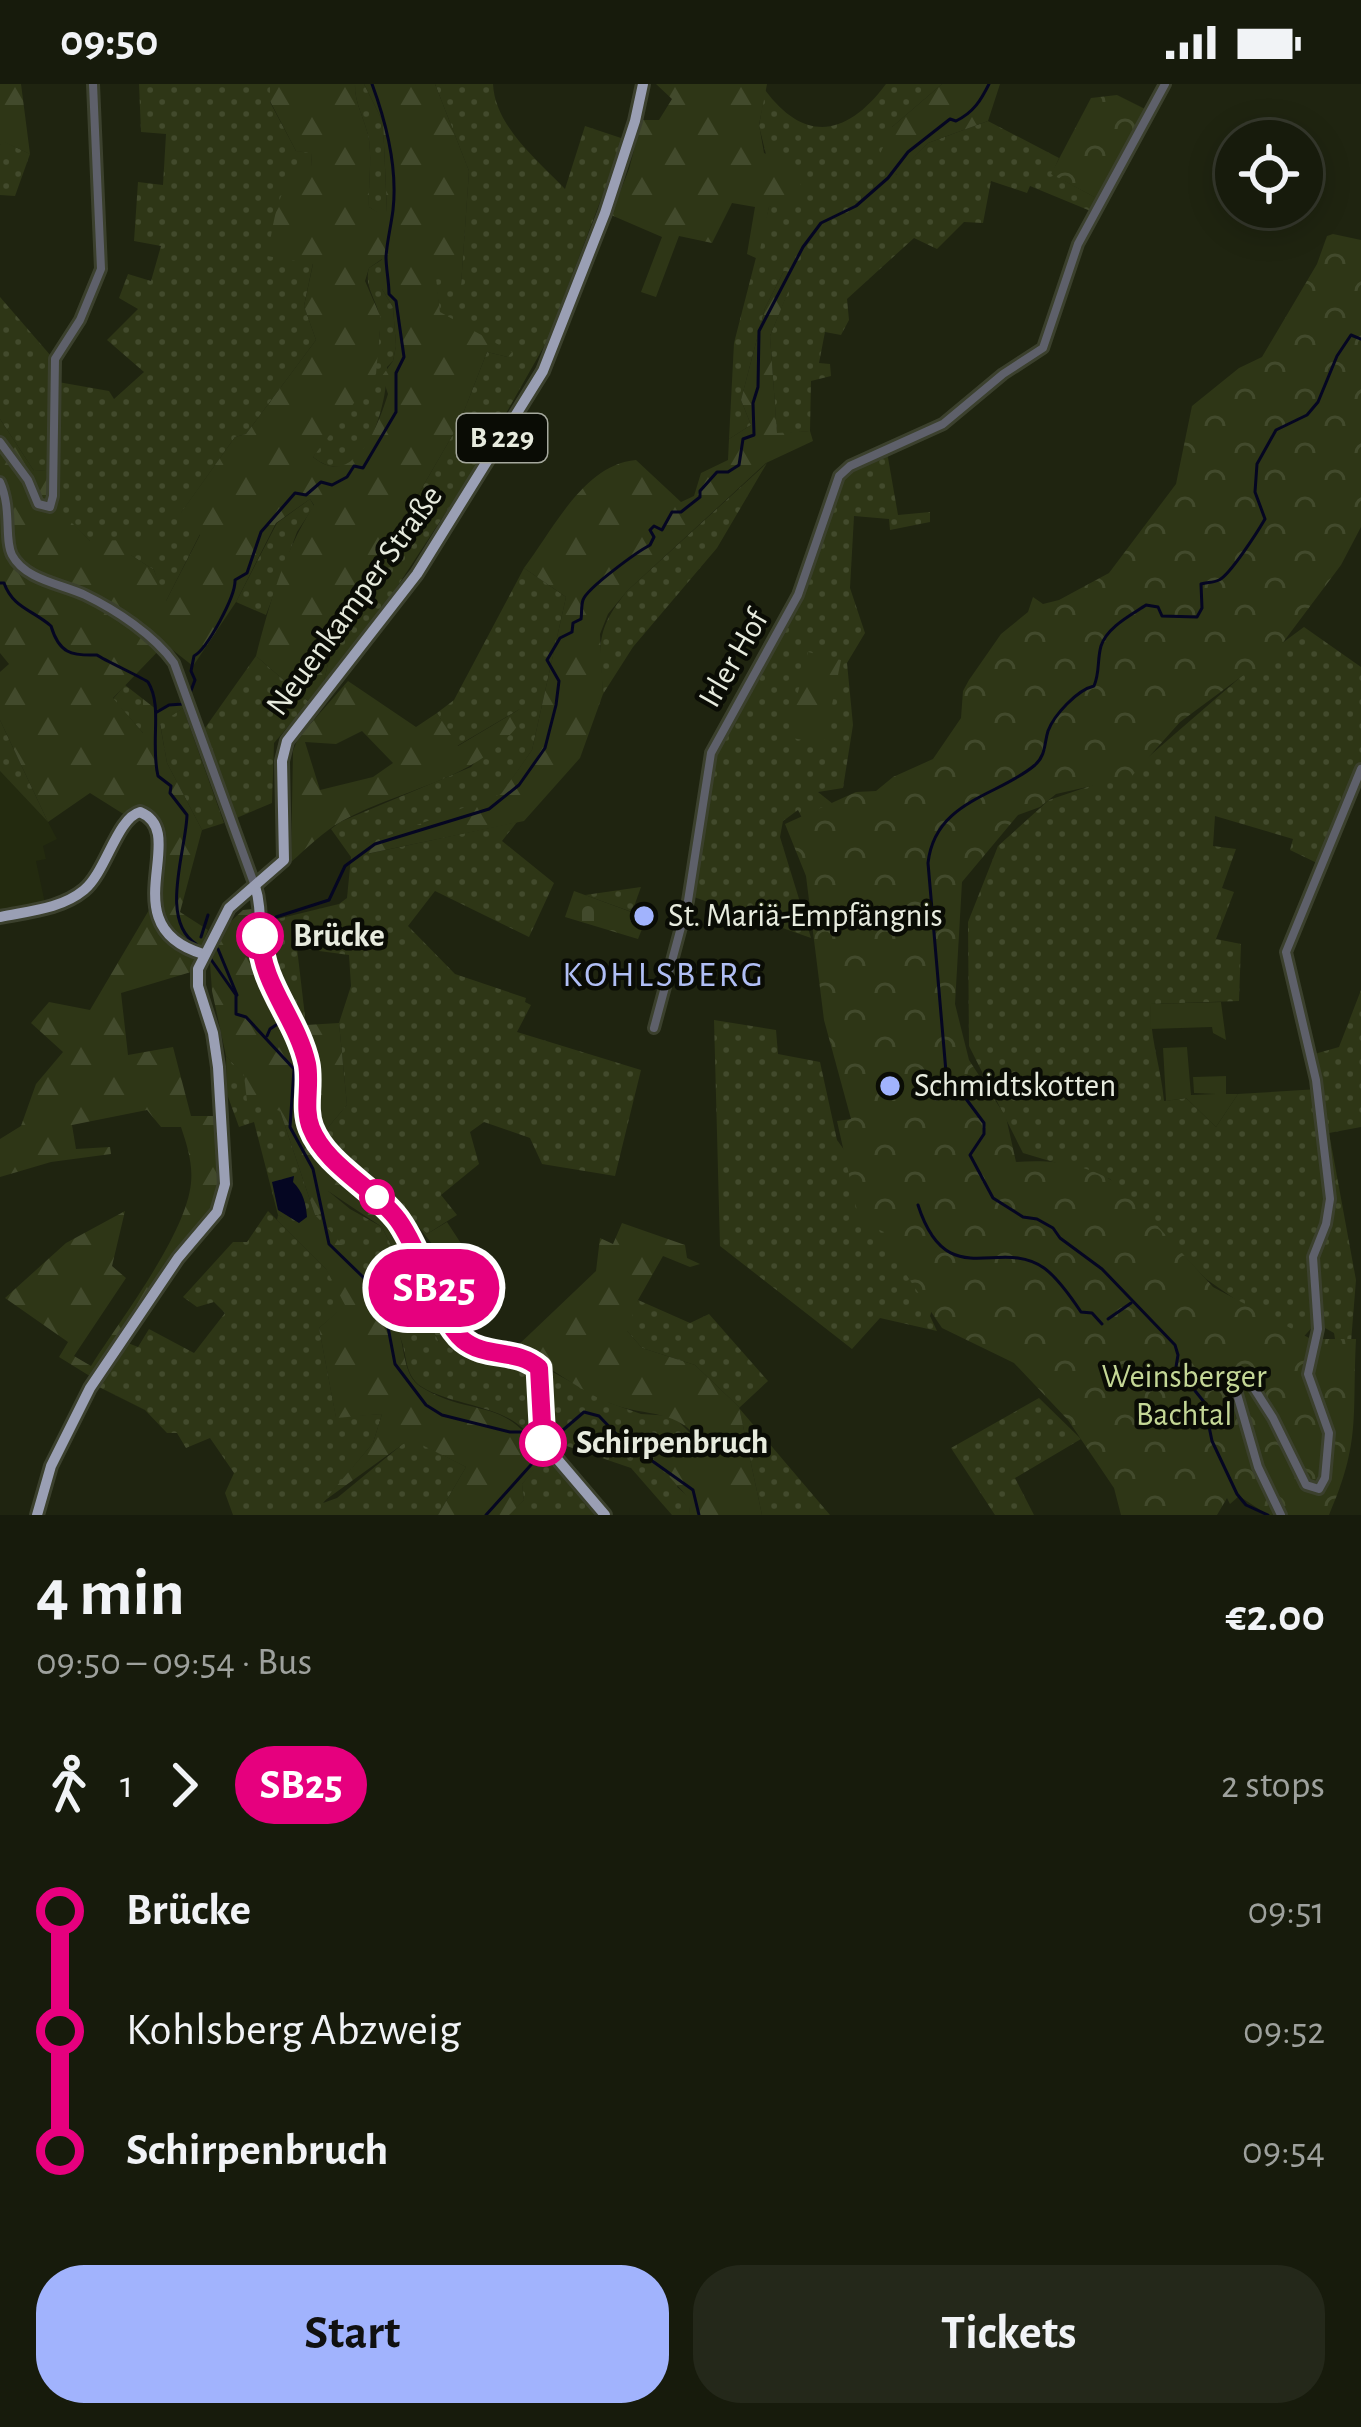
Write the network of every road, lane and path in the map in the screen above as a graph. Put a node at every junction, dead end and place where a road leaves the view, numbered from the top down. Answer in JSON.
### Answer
{"nodes":[{"id":1,"x":93,"y":84,"type":"edge"},
{"id":2,"x":643,"y":84,"type":"edge"},
{"id":3,"x":1166,"y":84,"type":"edge"},
{"id":4,"x":0,"y":442,"type":"edge"},
{"id":5,"x":0,"y":482,"type":"edge"},
{"id":6,"x":1361,"y":770,"type":"edge"},
{"id":7,"x":255,"y":886,"type":"junction"},
{"id":8,"x":229,"y":908,"type":"junction"},
{"id":9,"x":260,"y":910,"type":"junction"},
{"id":10,"x":0,"y":916,"type":"edge"},
{"id":11,"x":203,"y":954,"type":"junction"},
{"id":12,"x":654,"y":1028,"type":"dead end"},
{"id":13,"x":37,"y":1515,"type":"edge"},
{"id":14,"x":605,"y":1515,"type":"edge"},
{"id":15,"x":1281,"y":1515,"type":"edge"}],
"edges":[{"from":1,"to":4,"type":"street"},
{"from":2,"to":7,"type":"main road","name":"Neuenkamper Straße","number":"B 229"},
{"from":3,"to":12,"type":"street","name":"Irler Hof"},
{"from":5,"to":7,"type":"street"},
{"from":6,"to":15,"type":"street"},
{"from":7,"to":8,"type":"main road","number":"B 229"},
{"from":7,"to":9,"type":"main road"},
{"from":8,"to":9,"type":"main road"},
{"from":8,"to":11,"type":"main road","number":"B 229"},
{"from":9,"to":14,"type":"main road"},
{"from":10,"to":11,"type":"main road"},
{"from":11,"to":13,"type":"main road"}]}
